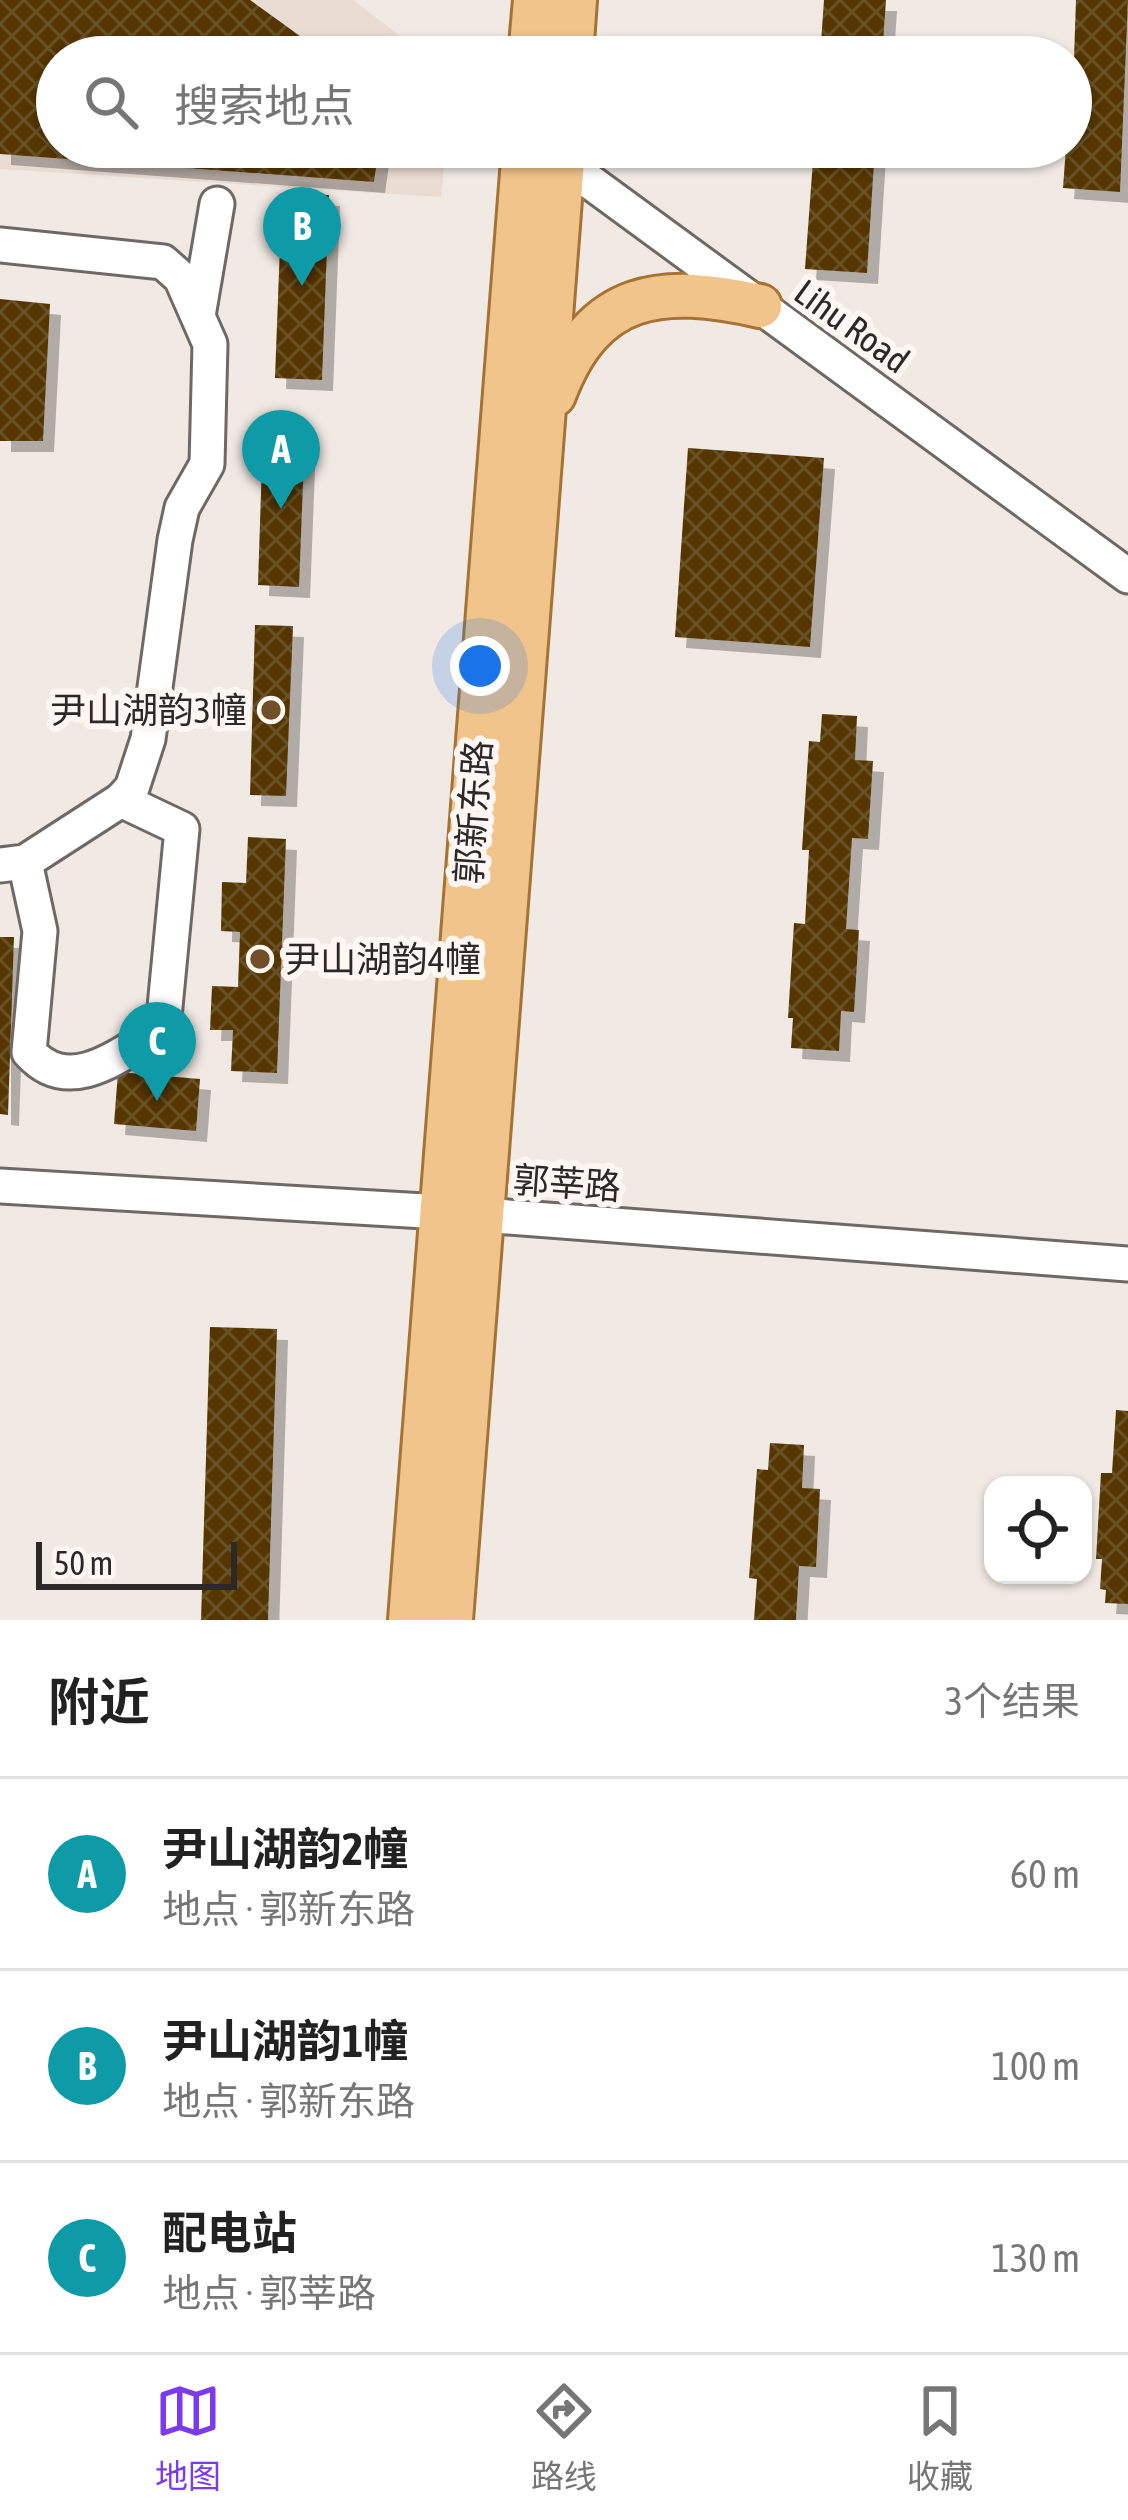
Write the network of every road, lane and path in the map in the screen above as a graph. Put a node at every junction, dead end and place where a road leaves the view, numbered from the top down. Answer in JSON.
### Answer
{"nodes":[{"id":1,"x":535,"y":0,"type":"edge"},
{"id":2,"x":575,"y":0,"type":"edge"},
{"id":3,"x":532,"y":36,"type":"edge"},
{"id":4,"x":572,"y":36,"type":"edge"},
{"id":5,"x":542,"y":168,"type":"edge"},
{"id":6,"x":543,"y":168,"type":"edge"},
{"id":7,"x":563,"y":168,"type":"edge"},
{"id":8,"x":217,"y":204,"type":"dead end"},
{"id":9,"x":0,"y":245,"type":"edge"},
{"id":10,"x":760,"y":306,"type":"junction"},
{"id":11,"x":199,"y":310,"type":"junction"},
{"id":12,"x":542,"y":430,"type":"junction"},
{"id":13,"x":1128,"y":576,"type":"edge"},
{"id":14,"x":122,"y":800,"type":"junction"},
{"id":15,"x":12,"y":863,"type":"edge"},
{"id":16,"x":0,"y":1186,"type":"edge"},
{"id":17,"x":461,"y":1214,"type":"junction"},
{"id":18,"x":1128,"y":1264,"type":"edge"},
{"id":19,"x":410,"y":1620,"type":"edge"},
{"id":20,"x":451,"y":1620,"type":"edge"}],
"edges":[{"from":1,"to":3,"type":"main road"},
{"from":2,"to":4,"type":"main road"},
{"from":5,"to":17,"type":"main road","name":"郭新东路"},
{"from":6,"to":12,"type":"main road","name":"郭新东路"},
{"from":7,"to":10,"type":"street","name":"Lihu Road"},
{"from":8,"to":11,"type":"street"},
{"from":9,"to":11,"type":"street"},
{"from":10,"to":12,"type":"main road"},
{"from":10,"to":13,"type":"street","name":"Lihu Road"},
{"from":11,"to":14,"type":"street"},
{"from":12,"to":17,"type":"main road","name":"郭新东路"},
{"from":14,"to":15,"type":"street"},
{"from":14,"to":15,"type":"street"},
{"from":16,"to":17,"type":"street","name":"郭莘路"},
{"from":17,"to":18,"type":"street","name":"郭莘路"},
{"from":17,"to":19,"type":"main road","name":"郭新东路"},
{"from":17,"to":20,"type":"main road","name":"郭新东路"}]}
